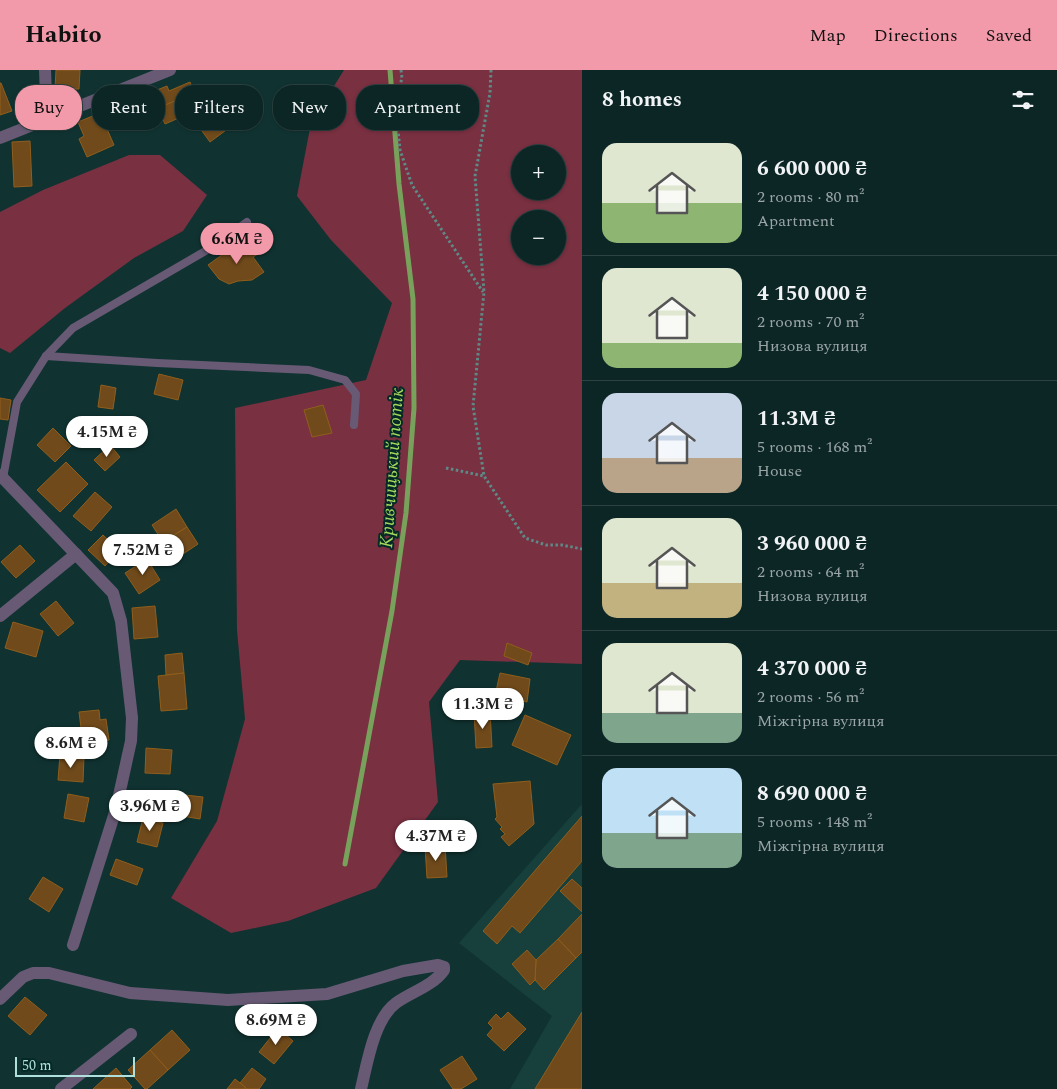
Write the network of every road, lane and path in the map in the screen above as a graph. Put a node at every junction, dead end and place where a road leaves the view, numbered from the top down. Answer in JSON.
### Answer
{"nodes":[{"id":1,"x":45,"y":70,"type":"edge"},
{"id":2,"x":170,"y":70,"type":"edge"},
{"id":3,"x":401,"y":70,"type":"edge"},
{"id":4,"x":492,"y":70,"type":"edge"},
{"id":5,"x":46,"y":85,"type":"edge"},
{"id":6,"x":82,"y":106,"type":"edge"},
{"id":7,"x":21,"y":130,"type":"edge"},
{"id":8,"x":0,"y":138,"type":"edge"},
{"id":9,"x":247,"y":222,"type":"dead end"},
{"id":10,"x":484,"y":292,"type":"junction"},
{"id":11,"x":46,"y":356,"type":"junction"},
{"id":12,"x":354,"y":425,"type":"dead end"},
{"id":13,"x":446,"y":468,"type":"dead end"},
{"id":14,"x":2,"y":476,"type":"edge"},
{"id":15,"x":484,"y":476,"type":"junction"},
{"id":16,"x":582,"y":549,"type":"edge"},
{"id":17,"x":76,"y":554,"type":"junction"},
{"id":18,"x":0,"y":616,"type":"edge"},
{"id":19,"x":73,"y":945,"type":"dead end"},
{"id":20,"x":0,"y":999,"type":"edge"},
{"id":21,"x":131,"y":1034,"type":"dead end"},
{"id":22,"x":61,"y":1089,"type":"edge"},
{"id":23,"x":361,"y":1089,"type":"edge"}],
"edges":[{"from":1,"to":5,"type":"street"},
{"from":2,"to":6,"type":"street"},
{"from":3,"to":10,"type":"path"},
{"from":4,"to":10,"type":"path"},
{"from":7,"to":8,"type":"street"},
{"from":9,"to":11,"type":"lane"},
{"from":10,"to":15,"type":"path"},
{"from":11,"to":12,"type":"lane"},
{"from":11,"to":14,"type":"lane"},
{"from":13,"to":15,"type":"path"},
{"from":14,"to":17,"type":"street"},
{"from":15,"to":16,"type":"path"},
{"from":17,"to":18,"type":"street"},
{"from":17,"to":19,"type":"street"},
{"from":20,"to":23,"type":"street"},
{"from":21,"to":22,"type":"street"}]}
